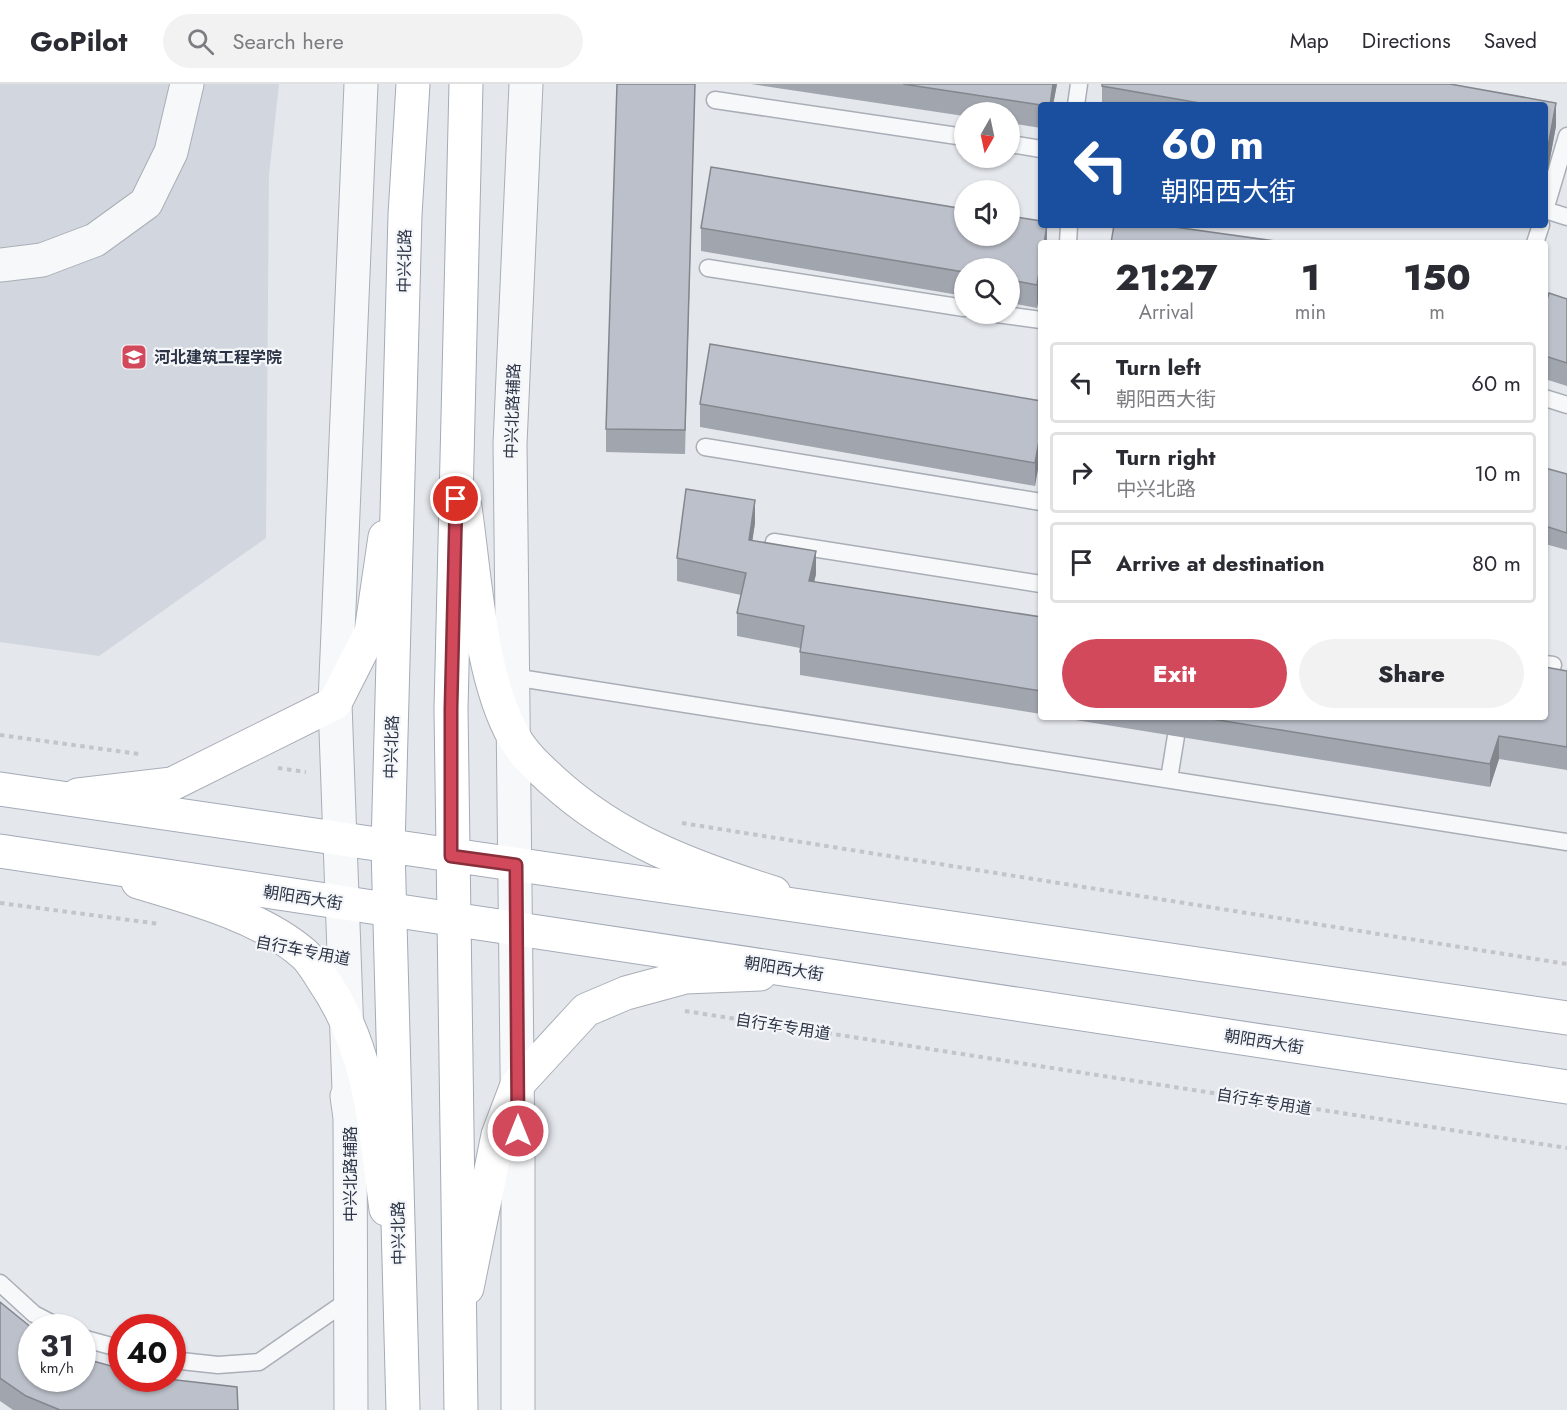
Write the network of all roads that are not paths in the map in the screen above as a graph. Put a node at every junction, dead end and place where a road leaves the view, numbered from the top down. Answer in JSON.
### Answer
{"nodes":[{"id":1,"x":187,"y":84,"type":"edge"},
{"id":2,"x":361,"y":84,"type":"edge"},
{"id":3,"x":413,"y":84,"type":"edge"},
{"id":4,"x":466,"y":84,"type":"edge"},
{"id":5,"x":526,"y":84,"type":"edge"},
{"id":6,"x":1079,"y":84,"type":"edge"},
{"id":7,"x":715,"y":100,"type":"dead end"},
{"id":8,"x":1076,"y":102,"type":"edge"},
{"id":9,"x":954,"y":136,"type":"edge"},
{"id":10,"x":1567,"y":136,"type":"edge"},
{"id":11,"x":1020,"y":146,"type":"edge"},
{"id":12,"x":1038,"y":149,"type":"edge"},
{"id":13,"x":1548,"y":200,"type":"edge"},
{"id":14,"x":1548,"y":211,"type":"edge"},
{"id":15,"x":1567,"y":217,"type":"edge"},
{"id":16,"x":0,"y":265,"type":"edge"},
{"id":17,"x":708,"y":268,"type":"dead end"},
{"id":18,"x":954,"y":306,"type":"edge"},
{"id":19,"x":1020,"y":317,"type":"edge"},
{"id":20,"x":1038,"y":320,"type":"edge"},
{"id":21,"x":1548,"y":399,"type":"edge"},
{"id":22,"x":1567,"y":405,"type":"edge"},
{"id":23,"x":399,"y":446,"type":"junction"},
{"id":24,"x":705,"y":447,"type":"dead end"},
{"id":25,"x":457,"y":452,"type":"junction"},
{"id":26,"x":1038,"y":502,"type":"edge"},
{"id":27,"x":774,"y":542,"type":"edge"},
{"id":28,"x":1038,"y":584,"type":"edge"},
{"id":29,"x":513,"y":676,"type":"junction"},
{"id":30,"x":335,"y":703,"type":"junction"},
{"id":31,"x":1176,"y":736,"type":"dead end"},
{"id":32,"x":514,"y":738,"type":"junction"},
{"id":33,"x":1169,"y":779,"type":"junction"},
{"id":34,"x":0,"y":789,"type":"edge"},
{"id":35,"x":60,"y":797,"type":"junction"},
{"id":36,"x":340,"y":840,"type":"junction"},
{"id":37,"x":1567,"y":842,"type":"edge"},
{"id":38,"x":388,"y":847,"type":"junction"},
{"id":39,"x":0,"y":851,"type":"edge"},
{"id":40,"x":451,"y":856,"type":"junction"},
{"id":41,"x":65,"y":860,"type":"junction"},
{"id":42,"x":516,"y":865,"type":"junction"},
{"id":43,"x":342,"y":903,"type":"junction"},
{"id":44,"x":391,"y":910,"type":"junction"},
{"id":45,"x":833,"y":912,"type":"junction"},
{"id":46,"x":454,"y":918,"type":"junction"},
{"id":47,"x":516,"y":927,"type":"junction"},
{"id":48,"x":296,"y":947,"type":"junction"},
{"id":49,"x":815,"y":972,"type":"junction"},
{"id":50,"x":1567,"y":1018,"type":"edge"},
{"id":51,"x":346,"y":1019,"type":"junction"},
{"id":52,"x":554,"y":1045,"type":"junction"},
{"id":53,"x":518,"y":1085,"type":"junction"},
{"id":54,"x":1567,"y":1087,"type":"edge"},
{"id":55,"x":350,"y":1118,"type":"junction"},
{"id":56,"x":518,"y":1155,"type":"junction"},
{"id":57,"x":0,"y":1283,"type":"edge"},
{"id":58,"x":350,"y":1299,"type":"junction"},
{"id":59,"x":34,"y":1314,"type":"edge"},
{"id":60,"x":400,"y":1320,"type":"junction"},
{"id":61,"x":460,"y":1325,"type":"junction"},
{"id":62,"x":186,"y":1362,"type":"edge"},
{"id":63,"x":351,"y":1410,"type":"edge"},
{"id":64,"x":403,"y":1410,"type":"edge"},
{"id":65,"x":461,"y":1410,"type":"edge"},
{"id":66,"x":518,"y":1410,"type":"edge"}],
"edges":[{"from":1,"to":16,"type":"street"},
{"from":2,"to":30,"type":"street"},
{"from":3,"to":23,"type":"main road","name":"中兴北路"},
{"from":4,"to":25,"type":"main road"},
{"from":5,"to":29,"type":"street","name":"中兴北路辅路"},
{"from":6,"to":8,"type":"lane"},
{"from":7,"to":9,"type":"lane"},
{"from":10,"to":13,"type":"lane"},
{"from":11,"to":12,"type":"lane"},
{"from":14,"to":15,"type":"lane"},
{"from":17,"to":18,"type":"lane"},
{"from":19,"to":20,"type":"lane"},
{"from":21,"to":22,"type":"lane"},
{"from":23,"to":30,"type":"main road"},
{"from":23,"to":38,"type":"main road","name":"中兴北路"},
{"from":24,"to":26,"type":"lane"},
{"from":25,"to":32,"type":"main road"},
{"from":25,"to":40,"type":"main road"},
{"from":27,"to":28,"type":"lane"},
{"from":29,"to":32,"type":"street","name":"中兴北路辅路"},
{"from":29,"to":33,"type":"lane"},
{"from":30,"to":35,"type":"main road"},
{"from":30,"to":36,"type":"street"},
{"from":31,"to":33,"type":"lane"},
{"from":32,"to":42,"type":"street","name":"中兴北路辅路"},
{"from":32,"to":45,"type":"main road"},
{"from":33,"to":37,"type":"lane"},
{"from":34,"to":35,"type":"main road"},
{"from":35,"to":36,"type":"main road"},
{"from":36,"to":38,"type":"main road"},
{"from":36,"to":43,"type":"street"},
{"from":38,"to":40,"type":"main road"},
{"from":38,"to":44,"type":"main road","name":"中兴北路"},
{"from":39,"to":41,"type":"main road","name":"朝阳西大街"},
{"from":40,"to":42,"type":"main road"},
{"from":40,"to":46,"type":"main road"},
{"from":41,"to":43,"type":"main road","name":"朝阳西大街"},
{"from":41,"to":48,"type":"main road"},
{"from":42,"to":45,"type":"main road"},
{"from":42,"to":47,"type":"street","name":"中兴北路辅路"},
{"from":43,"to":44,"type":"main road","name":"朝阳西大街"},
{"from":43,"to":51,"type":"street"},
{"from":44,"to":46,"type":"main road","name":"朝阳西大街"},
{"from":44,"to":60,"type":"main road","name":"中兴北路"},
{"from":45,"to":50,"type":"main road"},
{"from":46,"to":47,"type":"main road","name":"朝阳西大街"},
{"from":46,"to":61,"type":"main road"},
{"from":47,"to":49,"type":"main road","name":"朝阳西大街"},
{"from":47,"to":53,"type":"street","name":"中兴北路辅路"},
{"from":48,"to":51,"type":"main road"},
{"from":48,"to":55,"type":"street","name":"中兴北路辅路"},
{"from":49,"to":52,"type":"main road"},
{"from":49,"to":54,"type":"main road","name":"朝阳西大街"},
{"from":51,"to":55,"type":"street"},
{"from":51,"to":60,"type":"main road"},
{"from":52,"to":53,"type":"main road"},
{"from":52,"to":56,"type":"street"},
{"from":53,"to":56,"type":"street","name":"中兴北路辅路"},
{"from":53,"to":61,"type":"main road"},
{"from":55,"to":58,"type":"street","name":"中兴北路辅路"},
{"from":56,"to":66,"type":"street"},
{"from":57,"to":59,"type":"lane"},
{"from":58,"to":62,"type":"lane"},
{"from":58,"to":63,"type":"street","name":"中兴北路辅路"},
{"from":60,"to":64,"type":"main road","name":"中兴北路"},
{"from":61,"to":65,"type":"main road"}]}
